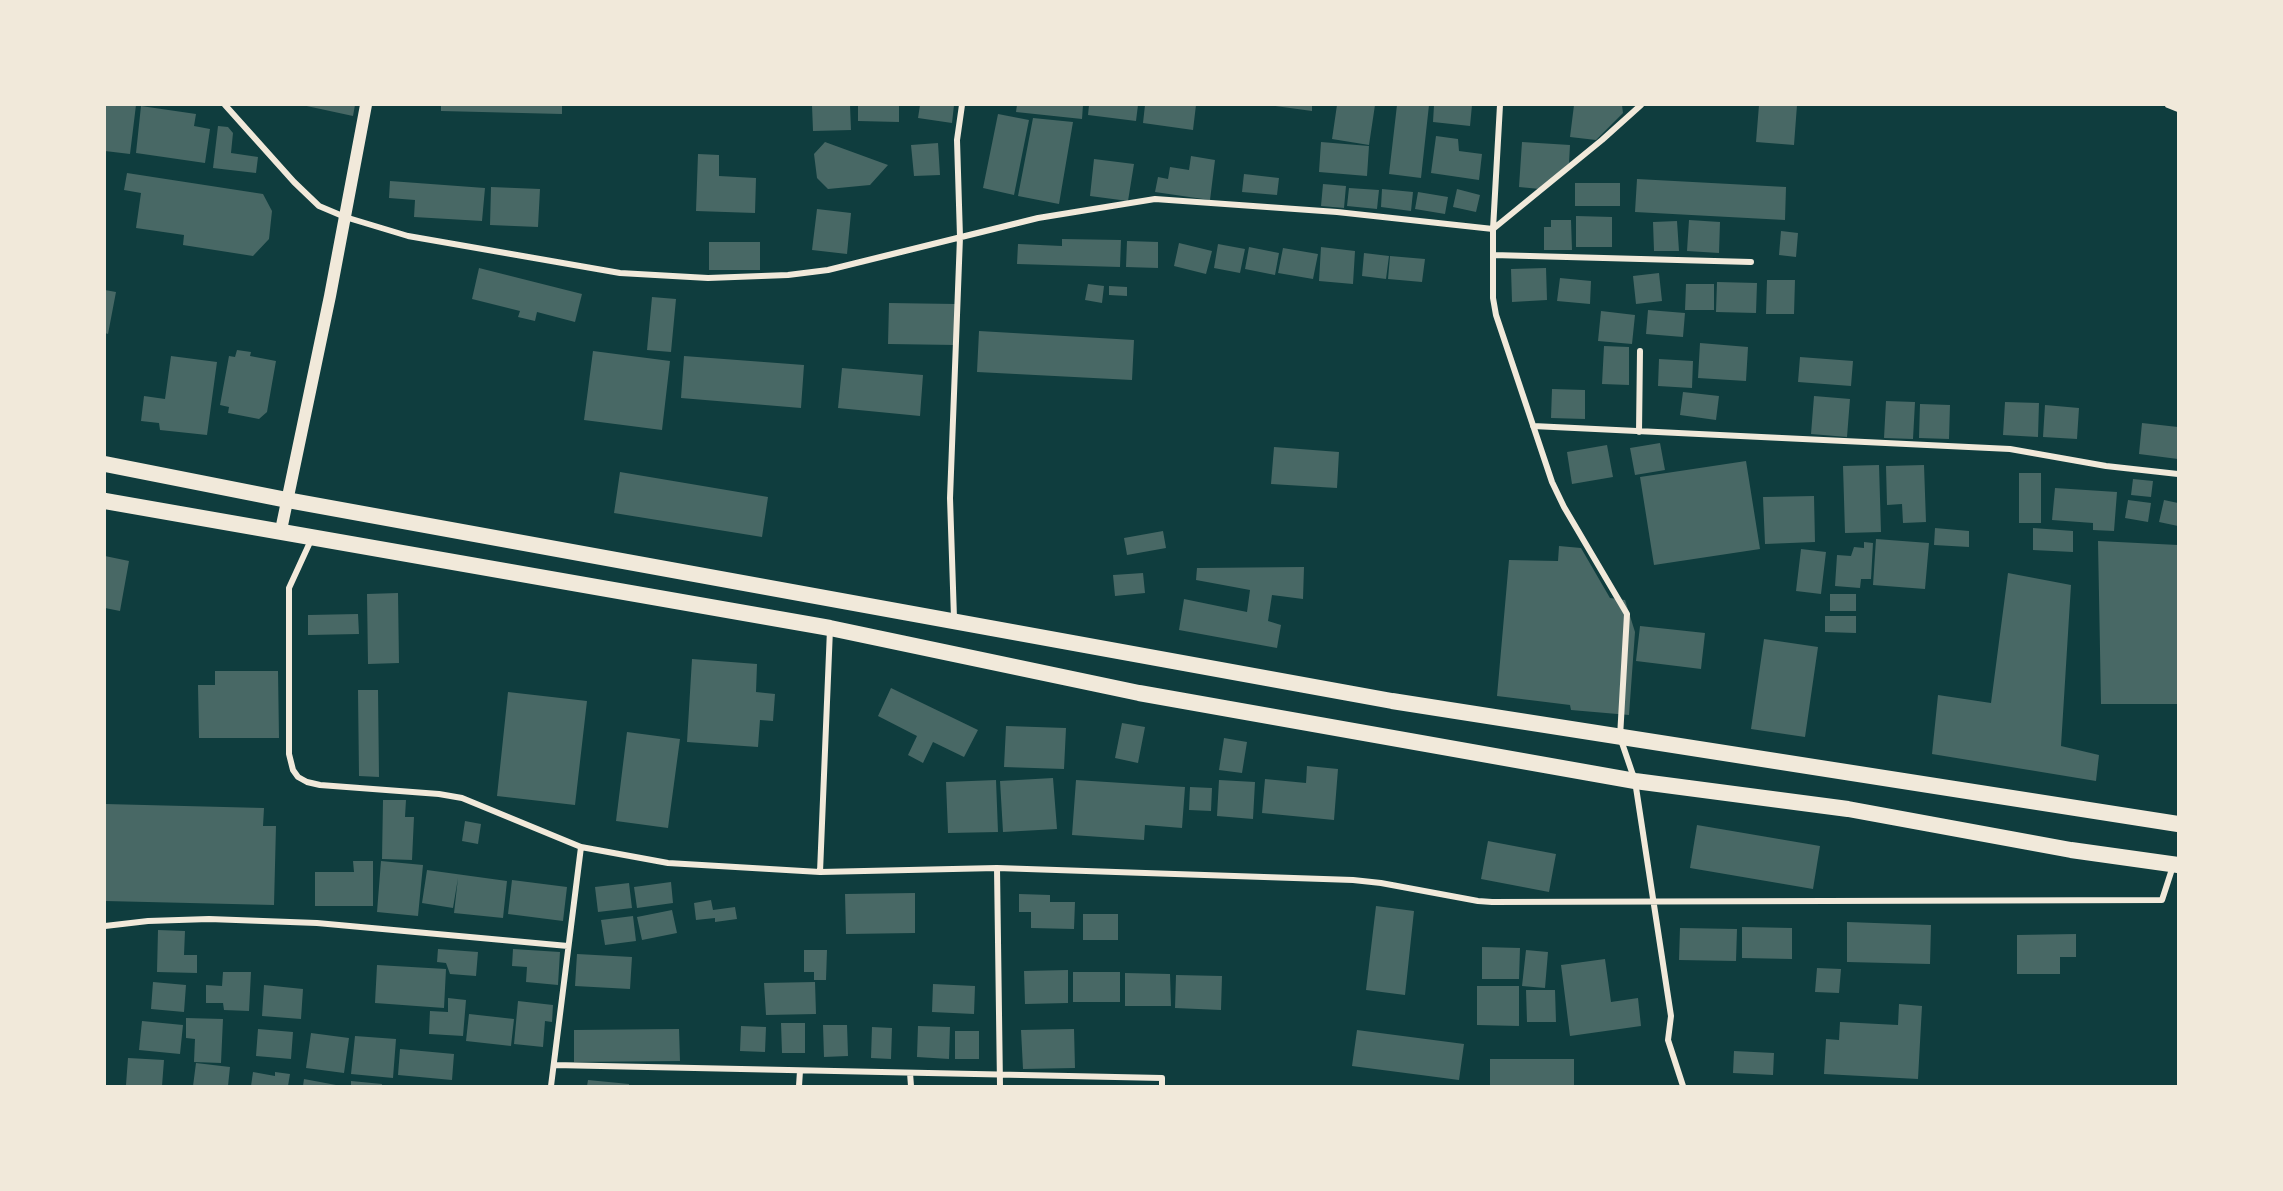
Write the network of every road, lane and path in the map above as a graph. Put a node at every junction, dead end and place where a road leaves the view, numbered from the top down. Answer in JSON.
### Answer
{"nodes":[{"id":1,"x":225,"y":105,"type":"edge"},
{"id":2,"x":366,"y":105,"type":"edge"},
{"id":3,"x":962,"y":105,"type":"edge"},
{"id":4,"x":1500,"y":105,"type":"edge"},
{"id":5,"x":1641,"y":105,"type":"edge"},
{"id":6,"x":2168,"y":105,"type":"edge"},
{"id":7,"x":2178,"y":109,"type":"edge"},
{"id":8,"x":345,"y":217,"type":"junction"},
{"id":9,"x":1493,"y":229,"type":"junction"},
{"id":10,"x":960,"y":237,"type":"junction"},
{"id":11,"x":1493,"y":255,"type":"junction"},
{"id":12,"x":1751,"y":262,"type":"dead end"},
{"id":13,"x":1640,"y":351,"type":"dead end"},
{"id":14,"x":1533,"y":426,"type":"junction"},
{"id":15,"x":1639,"y":432,"type":"junction"},
{"id":16,"x":105,"y":464,"type":"edge"},
{"id":17,"x":2178,"y":474,"type":"edge"},
{"id":18,"x":288,"y":500,"type":"junction"},
{"id":19,"x":105,"y":501,"type":"edge"},
{"id":20,"x":281,"y":530,"type":"junction"},
{"id":21,"x":313,"y":536,"type":"junction"},
{"id":22,"x":954,"y":622,"type":"junction"},
{"id":23,"x":830,"y":628,"type":"junction"},
{"id":24,"x":1620,"y":737,"type":"junction"},
{"id":25,"x":1635,"y":781,"type":"junction"},
{"id":26,"x":2178,"y":824,"type":"edge"},
{"id":27,"x":581,"y":847,"type":"junction"},
{"id":28,"x":2176,"y":865,"type":"edge"},
{"id":29,"x":997,"y":868,"type":"junction"},
{"id":30,"x":820,"y":872,"type":"junction"},
{"id":31,"x":1654,"y":900,"type":"junction"},
{"id":32,"x":105,"y":926,"type":"edge"},
{"id":33,"x":568,"y":946,"type":"junction"},
{"id":34,"x":554,"y":1065,"type":"junction"},
{"id":35,"x":800,"y":1071,"type":"junction"},
{"id":36,"x":910,"y":1073,"type":"junction"},
{"id":37,"x":1000,"y":1075,"type":"junction"},
{"id":38,"x":551,"y":1086,"type":"edge"},
{"id":39,"x":799,"y":1086,"type":"edge"},
{"id":40,"x":911,"y":1086,"type":"edge"},
{"id":41,"x":1000,"y":1086,"type":"edge"},
{"id":42,"x":1162,"y":1086,"type":"edge"},
{"id":43,"x":1683,"y":1086,"type":"edge"}],
"edges":[{"from":1,"to":8,"type":"street"},
{"from":2,"to":8,"type":"main road"},
{"from":3,"to":10,"type":"street"},
{"from":4,"to":9,"type":"street"},
{"from":5,"to":9,"type":"street"},
{"from":6,"to":7,"type":"street"},
{"from":8,"to":10,"type":"street"},
{"from":8,"to":18,"type":"main road"},
{"from":9,"to":10,"type":"street"},
{"from":9,"to":11,"type":"street"},
{"from":10,"to":22,"type":"street"},
{"from":11,"to":12,"type":"street"},
{"from":11,"to":14,"type":"street"},
{"from":13,"to":15,"type":"street"},
{"from":14,"to":15,"type":"street"},
{"from":14,"to":24,"type":"street"},
{"from":15,"to":17,"type":"street"},
{"from":16,"to":18,"type":"highway"},
{"from":18,"to":20,"type":"main road"},
{"from":18,"to":22,"type":"highway"},
{"from":19,"to":20,"type":"highway"},
{"from":20,"to":21,"type":"highway"},
{"from":21,"to":23,"type":"highway"},
{"from":21,"to":27,"type":"street"},
{"from":22,"to":24,"type":"highway"},
{"from":23,"to":25,"type":"highway"},
{"from":23,"to":30,"type":"street"},
{"from":24,"to":25,"type":"street"},
{"from":24,"to":26,"type":"highway"},
{"from":25,"to":28,"type":"highway"},
{"from":25,"to":31,"type":"street"},
{"from":27,"to":30,"type":"street"},
{"from":27,"to":33,"type":"street"},
{"from":28,"to":31,"type":"street"},
{"from":29,"to":30,"type":"street"},
{"from":29,"to":31,"type":"street"},
{"from":29,"to":37,"type":"street"},
{"from":31,"to":43,"type":"street"},
{"from":32,"to":33,"type":"street"},
{"from":33,"to":34,"type":"street"},
{"from":34,"to":35,"type":"street"},
{"from":34,"to":38,"type":"street"},
{"from":35,"to":36,"type":"street"},
{"from":35,"to":39,"type":"street"},
{"from":36,"to":37,"type":"street"},
{"from":36,"to":40,"type":"street"},
{"from":37,"to":41,"type":"street"},
{"from":37,"to":42,"type":"street"}]}
